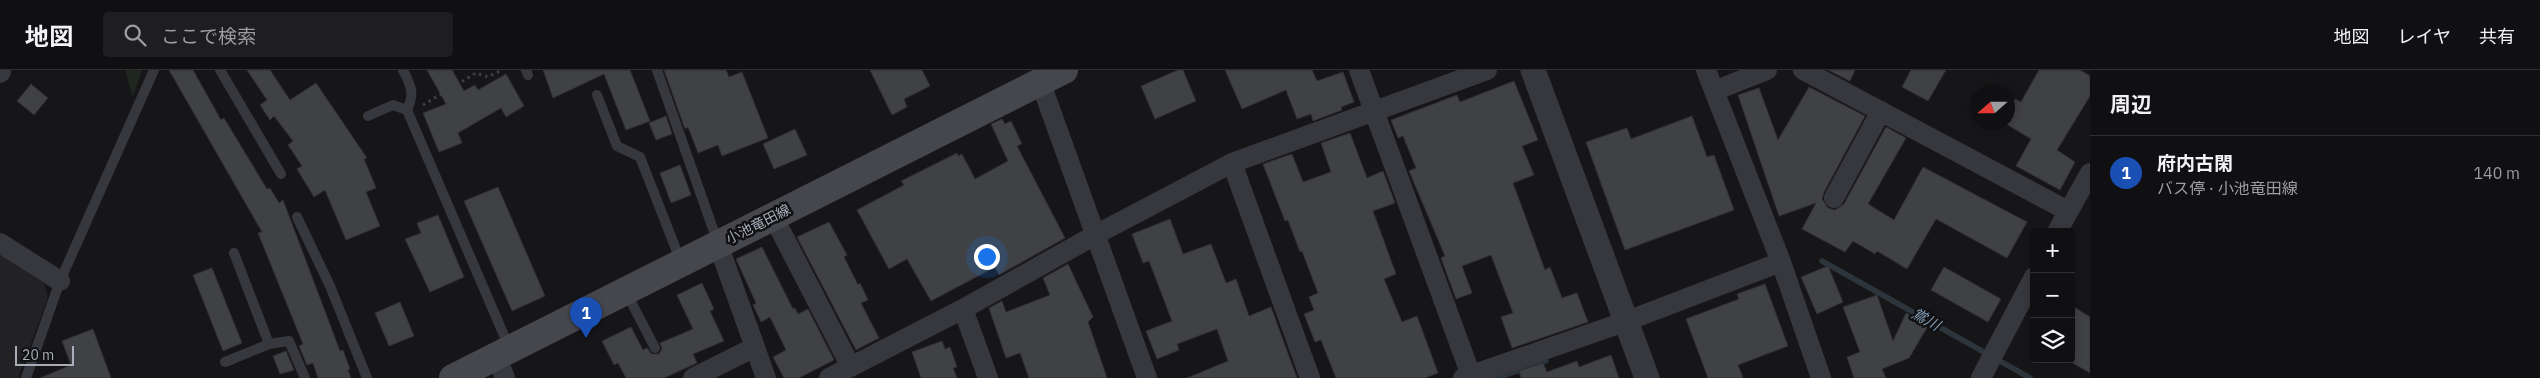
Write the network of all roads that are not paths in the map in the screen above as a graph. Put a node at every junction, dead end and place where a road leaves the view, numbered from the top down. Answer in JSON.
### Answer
{"nodes":[{"id":1,"x":154,"y":70,"type":"edge"},
{"id":2,"x":220,"y":70,"type":"edge"},
{"id":3,"x":403,"y":70,"type":"edge"},
{"id":4,"x":657,"y":70,"type":"edge"},
{"id":5,"x":1359,"y":70,"type":"edge"},
{"id":6,"x":1487,"y":70,"type":"edge"},
{"id":7,"x":1533,"y":70,"type":"edge"},
{"id":8,"x":1706,"y":70,"type":"edge"},
{"id":9,"x":1767,"y":70,"type":"edge"},
{"id":10,"x":1804,"y":70,"type":"edge"},
{"id":11,"x":1052,"y":76,"type":"edge"},
{"id":12,"x":1714,"y":91,"type":"junction"},
{"id":13,"x":597,"y":95,"type":"dead end"},
{"id":14,"x":407,"y":110,"type":"junction"},
{"id":15,"x":1375,"y":111,"type":"junction"},
{"id":16,"x":1882,"y":112,"type":"junction"},
{"id":17,"x":368,"y":116,"type":"dead end"},
{"id":18,"x":1232,"y":163,"type":"junction"},
{"id":19,"x":2090,"y":172,"type":"edge"},
{"id":20,"x":281,"y":174,"type":"dead end"},
{"id":21,"x":1834,"y":198,"type":"dead end"},
{"id":22,"x":2068,"y":211,"type":"junction"},
{"id":23,"x":773,"y":216,"type":"junction"},
{"id":24,"x":297,"y":217,"type":"dead end"},
{"id":25,"x":2059,"y":228,"type":"edge"},
{"id":26,"x":1097,"y":234,"type":"junction"},
{"id":27,"x":0,"y":243,"type":"edge"},
{"id":28,"x":718,"y":244,"type":"junction"},
{"id":29,"x":234,"y":253,"type":"dead end"},
{"id":30,"x":1781,"y":262,"type":"junction"},
{"id":31,"x":681,"y":263,"type":"junction"},
{"id":32,"x":60,"y":281,"type":"junction"},
{"id":33,"x":2030,"y":284,"type":"edge"},
{"id":34,"x":625,"y":291,"type":"junction"},
{"id":35,"x":963,"y":309,"type":"junction"},
{"id":36,"x":1627,"y":322,"type":"junction"},
{"id":37,"x":269,"y":344,"type":"junction"},
{"id":38,"x":755,"y":347,"type":"junction"},
{"id":39,"x":655,"y":348,"type":"dead end"},
{"id":40,"x":504,"y":360,"type":"edge"},
{"id":41,"x":225,"y":362,"type":"dead end"},
{"id":42,"x":851,"y":367,"type":"junction"},
{"id":43,"x":1469,"y":377,"type":"edge"},
{"id":44,"x":26,"y":378,"type":"edge"},
{"id":45,"x":305,"y":378,"type":"edge"},
{"id":46,"x":367,"y":378,"type":"edge"},
{"id":47,"x":453,"y":378,"type":"edge"},
{"id":48,"x":693,"y":378,"type":"edge"},
{"id":49,"x":766,"y":378,"type":"edge"},
{"id":50,"x":830,"y":378,"type":"edge"},
{"id":51,"x":988,"y":378,"type":"edge"},
{"id":52,"x":1147,"y":378,"type":"edge"},
{"id":53,"x":1310,"y":378,"type":"edge"},
{"id":54,"x":1647,"y":378,"type":"edge"},
{"id":55,"x":1821,"y":378,"type":"edge"},
{"id":56,"x":1980,"y":378,"type":"edge"}],
"edges":[{"from":1,"to":32,"type":"lane"},
{"from":2,"to":20,"type":"lane"},
{"from":3,"to":14,"type":"lane"},
{"from":4,"to":28,"type":"lane"},
{"from":5,"to":15,"type":"street"},
{"from":6,"to":15,"type":"street"},
{"from":7,"to":36,"type":"street"},
{"from":8,"to":12,"type":"street"},
{"from":9,"to":12,"type":"street"},
{"from":10,"to":16,"type":"street"},
{"from":11,"to":23,"type":"main road","name":"小池竜田線"},
{"from":11,"to":26,"type":"street"},
{"from":12,"to":30,"type":"street"},
{"from":13,"to":31,"type":"lane"},
{"from":14,"to":17,"type":"lane"},
{"from":14,"to":40,"type":"lane"},
{"from":15,"to":18,"type":"street"},
{"from":15,"to":43,"type":"street"},
{"from":16,"to":21,"type":"street"},
{"from":16,"to":22,"type":"street"},
{"from":18,"to":26,"type":"street"},
{"from":18,"to":53,"type":"street"},
{"from":19,"to":22,"type":"street"},
{"from":22,"to":25,"type":"street"},
{"from":23,"to":28,"type":"main road","name":"小池竜田線"},
{"from":23,"to":42,"type":"street"},
{"from":24,"to":46,"type":"lane"},
{"from":26,"to":35,"type":"street"},
{"from":26,"to":52,"type":"street"},
{"from":27,"to":32,"type":"street"},
{"from":28,"to":31,"type":"main road","name":"小池竜田線"},
{"from":28,"to":38,"type":"street"},
{"from":29,"to":37,"type":"lane"},
{"from":30,"to":36,"type":"street"},
{"from":30,"to":55,"type":"street"},
{"from":31,"to":34,"type":"main road","name":"小池竜田線"},
{"from":32,"to":44,"type":"lane"},
{"from":33,"to":56,"type":"street"},
{"from":34,"to":39,"type":"lane"},
{"from":34,"to":40,"type":"main road","name":"小池竜田線"},
{"from":35,"to":42,"type":"street"},
{"from":35,"to":51,"type":"street"},
{"from":36,"to":43,"type":"street"},
{"from":36,"to":54,"type":"street"},
{"from":37,"to":41,"type":"lane"},
{"from":37,"to":45,"type":"lane"},
{"from":38,"to":48,"type":"street"},
{"from":38,"to":49,"type":"street"},
{"from":40,"to":47,"type":"main road","name":"小池竜田線"},
{"from":42,"to":50,"type":"street"}]}
